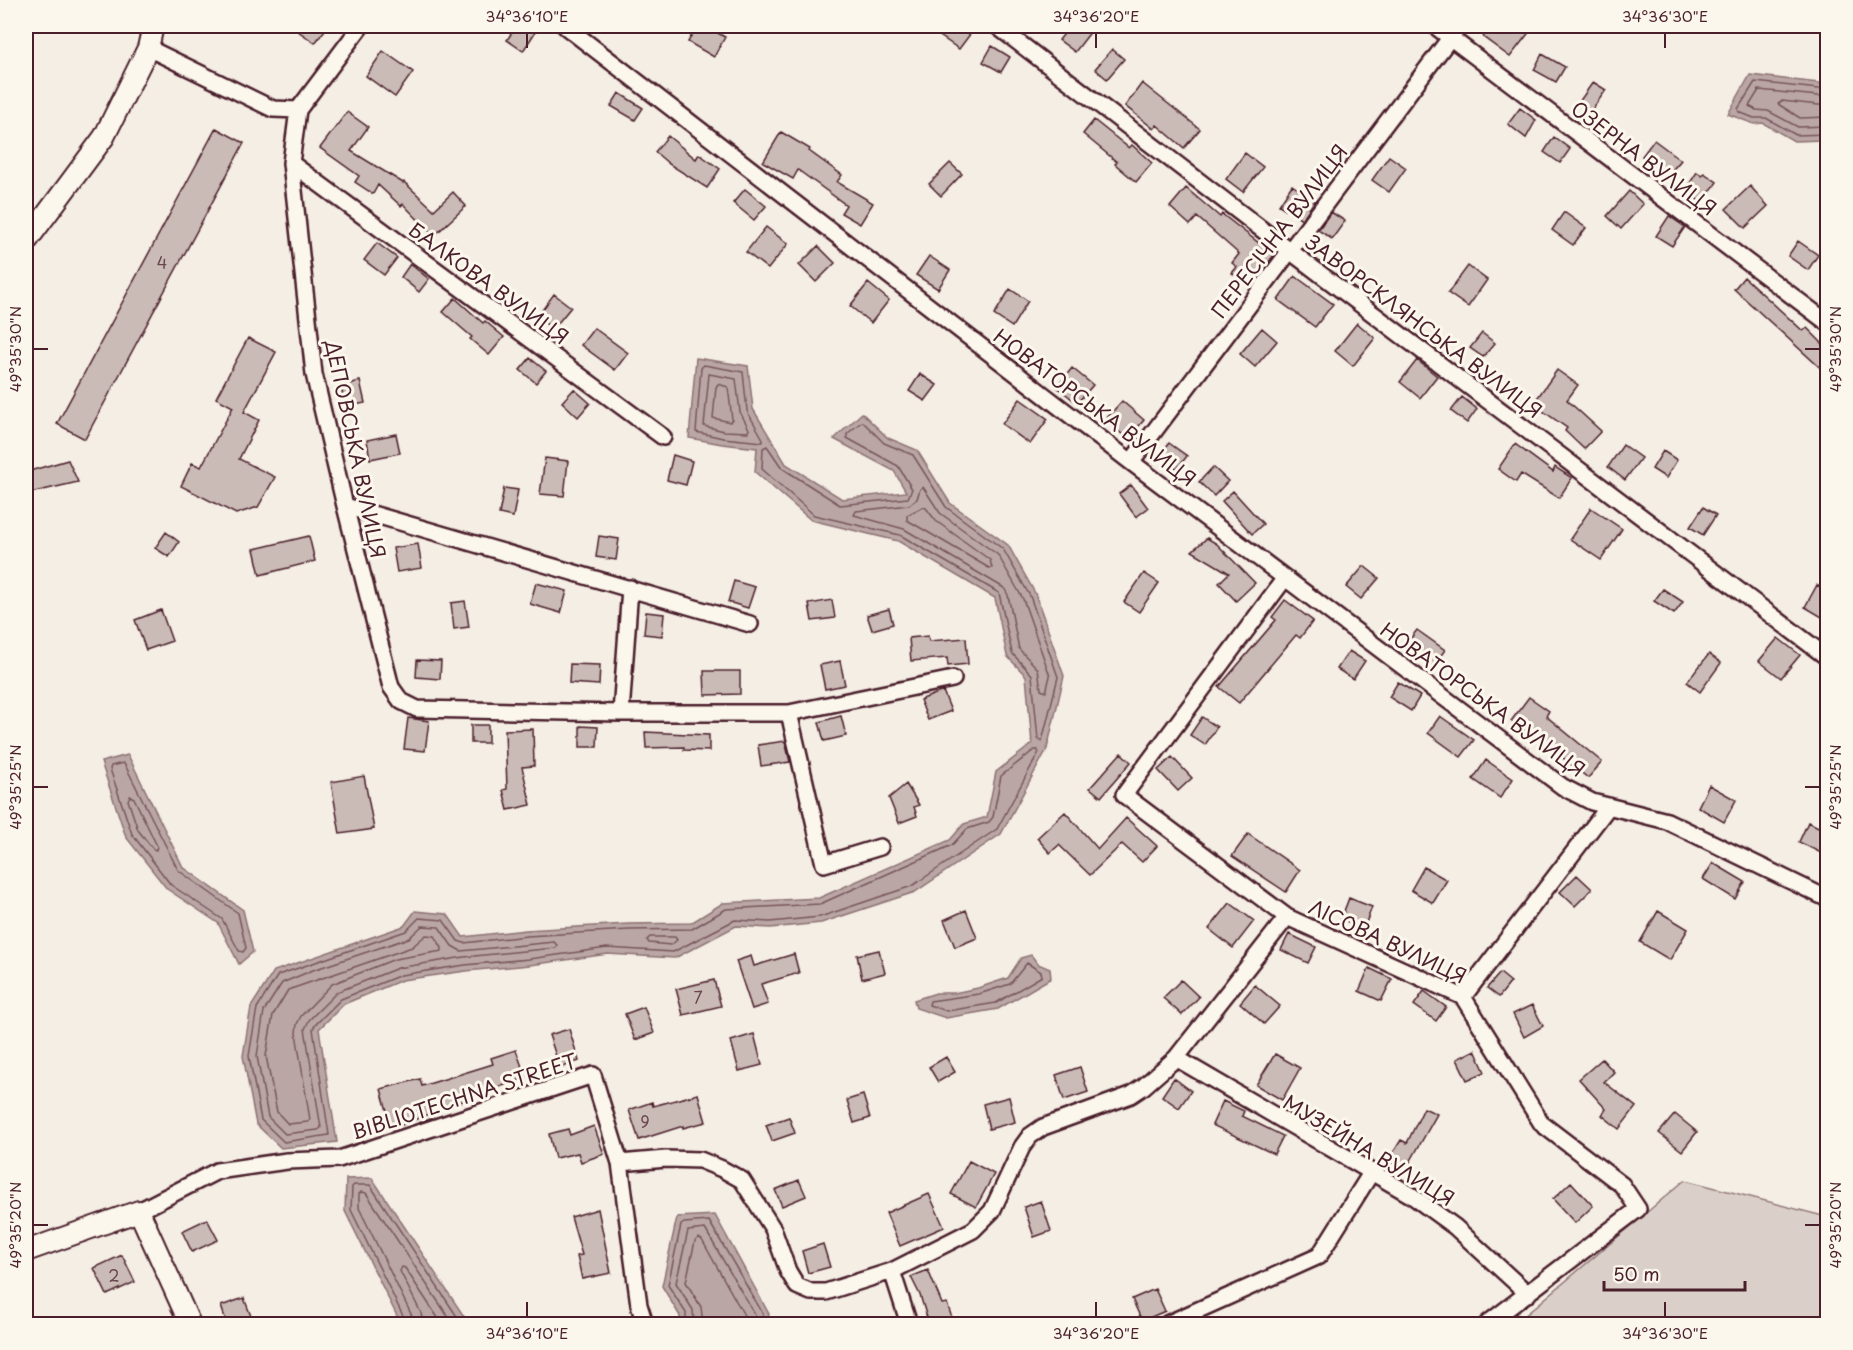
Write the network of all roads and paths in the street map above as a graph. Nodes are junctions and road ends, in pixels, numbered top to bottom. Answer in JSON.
{"nodes":[{"id":1,"x":153,"y":26,"type":"edge"},
{"id":2,"x":361,"y":26,"type":"edge"},
{"id":3,"x":565,"y":26,"type":"edge"},
{"id":4,"x":997,"y":26,"type":"edge"},
{"id":5,"x":1435,"y":26,"type":"edge"},
{"id":6,"x":1455,"y":32,"type":"edge"},
{"id":7,"x":148,"y":48,"type":"junction"},
{"id":8,"x":298,"y":110,"type":"junction"},
{"id":9,"x":291,"y":163,"type":"junction"},
{"id":10,"x":26,"y":242,"type":"edge"},
{"id":11,"x":1290,"y":251,"type":"junction"},
{"id":12,"x":1827,"y":324,"type":"edge"},
{"id":13,"x":663,"y":437,"type":"dead end"},
{"id":14,"x":1131,"y":462,"type":"junction"},
{"id":15,"x":345,"y":506,"type":"junction"},
{"id":16,"x":1285,"y":578,"type":"junction"},
{"id":17,"x":630,"y":588,"type":"junction"},
{"id":18,"x":750,"y":624,"type":"dead end"},
{"id":19,"x":1827,"y":658,"type":"edge"},
{"id":20,"x":953,"y":679,"type":"dead end"},
{"id":21,"x":621,"y":713,"type":"junction"},
{"id":22,"x":789,"y":713,"type":"junction"},
{"id":23,"x":1609,"y":806,"type":"junction"},
{"id":24,"x":880,"y":847,"type":"dead end"},
{"id":25,"x":1827,"y":899,"type":"edge"},
{"id":26,"x":1287,"y":917,"type":"junction"},
{"id":27,"x":1463,"y":997,"type":"junction"},
{"id":28,"x":1176,"y":1058,"type":"junction"},
{"id":29,"x":620,"y":1163,"type":"junction"},
{"id":30,"x":1371,"y":1173,"type":"junction"},
{"id":31,"x":140,"y":1211,"type":"junction"},
{"id":32,"x":26,"y":1251,"type":"edge"},
{"id":33,"x":892,"y":1271,"type":"junction"},
{"id":34,"x":1528,"y":1294,"type":"junction"},
{"id":35,"x":190,"y":1324,"type":"edge"},
{"id":36,"x":645,"y":1324,"type":"edge"},
{"id":37,"x":909,"y":1324,"type":"edge"},
{"id":38,"x":1167,"y":1324,"type":"edge"},
{"id":39,"x":1487,"y":1324,"type":"edge"}],
"edges":[{"from":1,"to":7,"type":"street"},
{"from":2,"to":8,"type":"street","name":"ДЕПОВСЬКА ВУЛИЦЯ"},
{"from":3,"to":14,"type":"street","name":"НОВАТОРСЬКА ВУЛИЦЯ"},
{"from":4,"to":11,"type":"street","name":"ЗАВОРСКЛЯНСЬКА ВУЛИЦЯ"},
{"from":5,"to":6,"type":"street","name":"ОЗЕРНА ВУЛИЦЯ"},
{"from":6,"to":11,"type":"street","name":"ПЕРЕСІЧНА ВУЛИЦЯ"},
{"from":6,"to":12,"type":"street","name":"ОЗЕРНА ВУЛИЦЯ"},
{"from":7,"to":8,"type":"street"},
{"from":7,"to":10,"type":"street"},
{"from":8,"to":9,"type":"street","name":"ДЕПОВСЬКА ВУЛИЦЯ"},
{"from":9,"to":13,"type":"street","name":"БАЛКОВА ВУЛИЦЯ"},
{"from":9,"to":15,"type":"street","name":"ДЕПОВСЬКА ВУЛИЦЯ"},
{"from":11,"to":14,"type":"street","name":"ПЕРЕСІЧНА ВУЛИЦЯ"},
{"from":11,"to":19,"type":"street","name":"ЗАВОРСКЛЯНСЬКА ВУЛИЦЯ"},
{"from":14,"to":16,"type":"street","name":"НОВАТОРСЬКА ВУЛИЦЯ"},
{"from":15,"to":17,"type":"street"},
{"from":15,"to":21,"type":"street","name":"ДЕПОВСЬКА ВУЛИЦЯ"},
{"from":16,"to":23,"type":"street","name":"НОВАТОРСЬКА ВУЛИЦЯ"},
{"from":16,"to":26,"type":"street","name":"ЛІСОВА ВУЛИЦЯ"},
{"from":17,"to":18,"type":"street"},
{"from":17,"to":21,"type":"street"},
{"from":20,"to":22,"type":"street"},
{"from":21,"to":22,"type":"street"},
{"from":22,"to":24,"type":"street"},
{"from":23,"to":25,"type":"street","name":"НОВАТОРСЬКА ВУЛИЦЯ"},
{"from":23,"to":27,"type":"street"},
{"from":26,"to":27,"type":"street","name":"ЛІСОВА ВУЛИЦЯ"},
{"from":26,"to":28,"type":"street"},
{"from":27,"to":34,"type":"street","name":"ЛІСОВА ВУЛИЦЯ"},
{"from":28,"to":30,"type":"street","name":"МУЗЕЙНА ВУЛИЦЯ"},
{"from":28,"to":33,"type":"street"},
{"from":29,"to":31,"type":"street","name":"BIBLIOTECHNA STREET"},
{"from":29,"to":33,"type":"street"},
{"from":29,"to":36,"type":"street","name":"BIBLIOTECHNA STREET"},
{"from":30,"to":34,"type":"street","name":"МУЗЕЙНА ВУЛИЦЯ"},
{"from":30,"to":38,"type":"street"},
{"from":31,"to":32,"type":"street"},
{"from":31,"to":35,"type":"street"},
{"from":33,"to":37,"type":"street"},
{"from":34,"to":39,"type":"street"}]}
